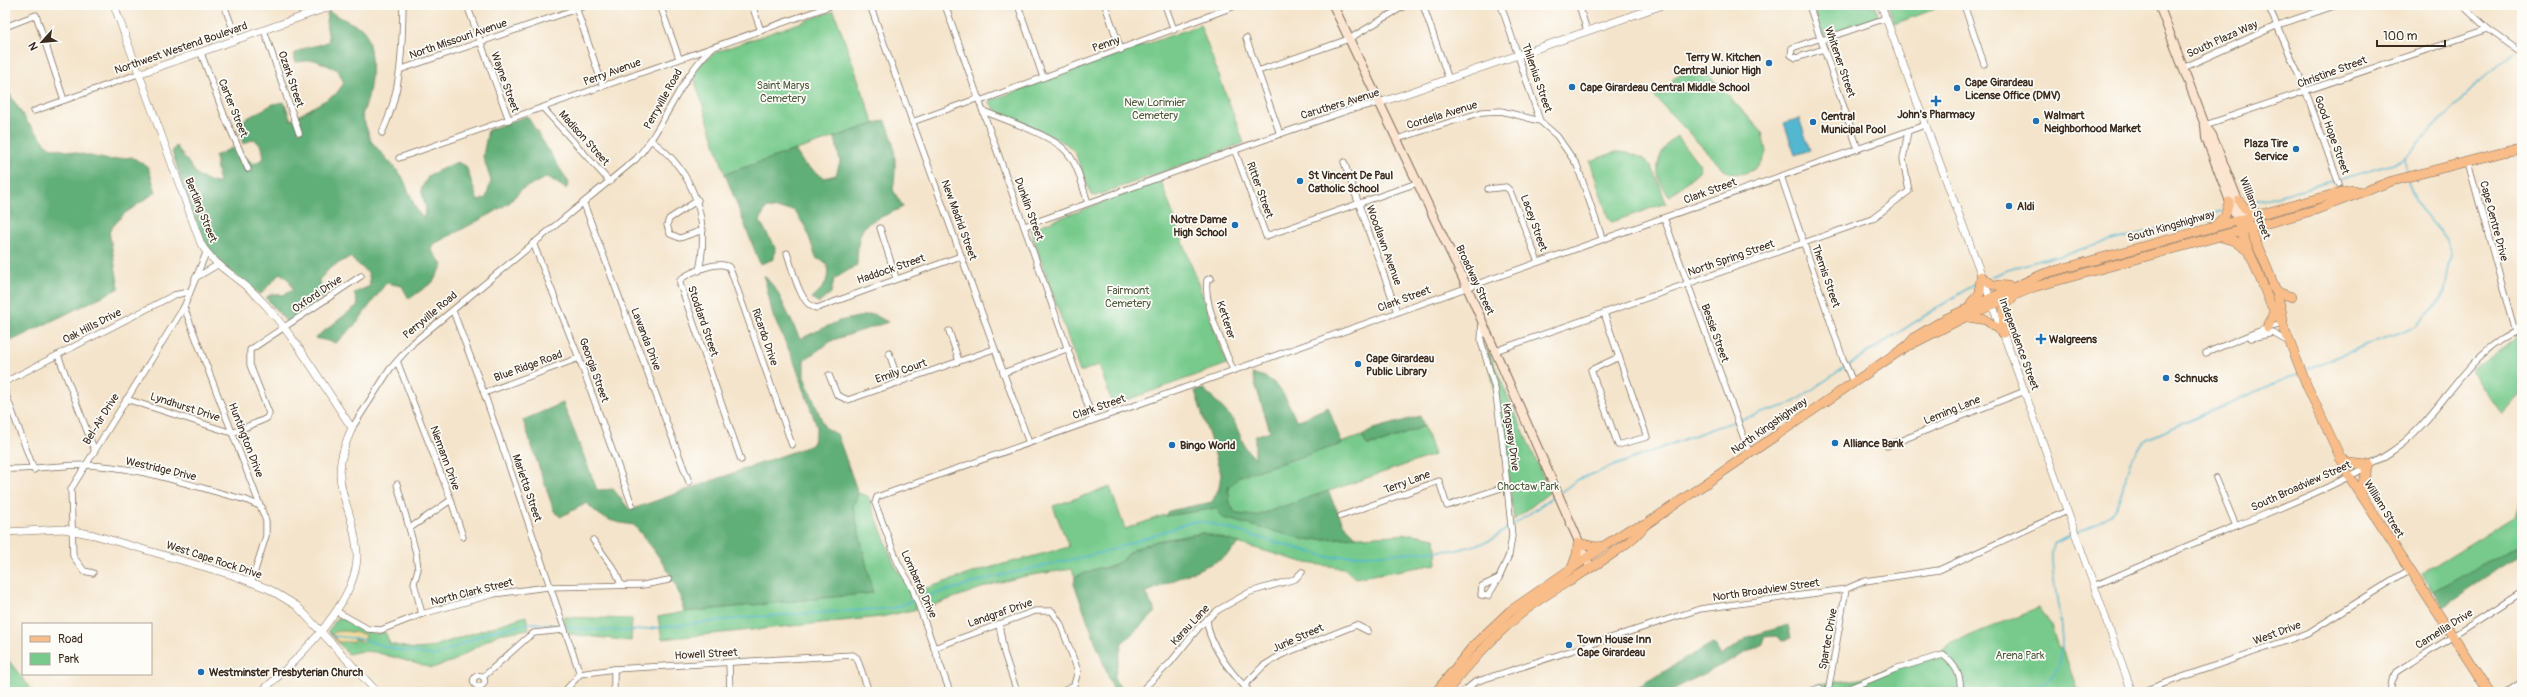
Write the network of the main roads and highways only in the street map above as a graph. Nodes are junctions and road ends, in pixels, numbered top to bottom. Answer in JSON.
{"nodes":[{"id":1,"x":1333,"y":5,"type":"edge"},
{"id":2,"x":2159,"y":5,"type":"edge"},
{"id":3,"x":2522,"y":143,"type":"edge"},
{"id":4,"x":2522,"y":150,"type":"edge"},
{"id":5,"x":2508,"y":151,"type":"junction"},
{"id":6,"x":2341,"y":188,"type":"junction"},
{"id":7,"x":2362,"y":192,"type":"junction"},
{"id":8,"x":2234,"y":201,"type":"junction"},
{"id":9,"x":2334,"y":204,"type":"junction"},
{"id":10,"x":2259,"y":214,"type":"junction"},
{"id":11,"x":2241,"y":219,"type":"junction"},
{"id":12,"x":2266,"y":224,"type":"junction"},
{"id":13,"x":2215,"y":226,"type":"junction"},
{"id":14,"x":2245,"y":229,"type":"junction"},
{"id":15,"x":2217,"y":236,"type":"junction"},
{"id":16,"x":2256,"y":244,"type":"junction"},
{"id":17,"x":2248,"y":251,"type":"junction"},
{"id":18,"x":2273,"y":287,"type":"junction"},
{"id":19,"x":2016,"y":289,"type":"junction"},
{"id":20,"x":1991,"y":301,"type":"joint"},
{"id":21,"x":2274,"y":311,"type":"junction"},
{"id":22,"x":1966,"y":313,"type":"junction"},
{"id":23,"x":2283,"y":315,"type":"junction"},
{"id":24,"x":2283,"y":326,"type":"junction"},
{"id":25,"x":2268,"y":328,"type":"road end"},
{"id":26,"x":2340,"y":458,"type":"junction"},
{"id":27,"x":2362,"y":496,"type":"junction"},
{"id":28,"x":1645,"y":525,"type":"junction"},
{"id":29,"x":1578,"y":542,"type":"junction"},
{"id":30,"x":1604,"y":546,"type":"junction"},
{"id":31,"x":1588,"y":563,"type":"junction"},
{"id":32,"x":1572,"y":568,"type":"junction"},
{"id":33,"x":1436,"y":692,"type":"edge"},
{"id":34,"x":1446,"y":692,"type":"edge"},
{"id":35,"x":2489,"y":692,"type":"edge"}],
"edges":[{"from":1,"to":29,"type":"main road","name":"Broadway Street"},
{"from":2,"to":8,"type":"main road","name":"William Street"},
{"from":3,"to":5,"type":"main road","name":"South Kingshighway"},
{"from":4,"to":5,"type":"main road","name":"South Kingshighway"},
{"from":5,"to":7,"type":"main road","name":"South Kingshighway"},
{"from":6,"to":7,"type":"main road","name":"South Kingshighway"},
{"from":6,"to":9,"type":"main road"},
{"from":6,"to":10,"type":"main road","name":"South Kingshighway"},
{"from":7,"to":9,"type":"main road","name":"South Kingshighway"},
{"from":8,"to":10,"type":"main road"},
{"from":8,"to":11,"type":"main road","name":"William Street"},
{"from":8,"to":13,"type":"main road"},
{"from":9,"to":12,"type":"main road","name":"South Kingshighway"},
{"from":10,"to":11,"type":"main road","name":"South Kingshighway"},
{"from":11,"to":13,"type":"main road","name":"South Kingshighway"},
{"from":11,"to":14,"type":"main road","name":"William Street"},
{"from":12,"to":14,"type":"main road","name":"South Kingshighway"},
{"from":12,"to":16,"type":"main road"},
{"from":13,"to":19,"type":"main road","name":"South Kingshighway"},
{"from":14,"to":15,"type":"main road","name":"South Kingshighway"},
{"from":14,"to":16,"type":"main road","name":"William Street"},
{"from":14,"to":17,"type":"main road","name":"William Street"},
{"from":15,"to":17,"type":"main road"},
{"from":15,"to":19,"type":"main road","name":"South Kingshighway"},
{"from":16,"to":18,"type":"main road","name":"William Street"},
{"from":17,"to":21,"type":"main road","name":"William Street"},
{"from":18,"to":23,"type":"main road","name":"William Street"},
{"from":18,"to":23,"type":"main road"},
{"from":19,"to":20,"type":"main road","name":"South Kingshighway"},
{"from":19,"to":22,"type":"main road"},
{"from":19,"to":22,"type":"main road"},
{"from":20,"to":22,"type":"main road","name":"North Kingshighway"},
{"from":21,"to":24,"type":"main road","name":"William Street"},
{"from":21,"to":25,"type":"main road"},
{"from":22,"to":28,"type":"main road","name":"North Kingshighway"},
{"from":23,"to":24,"type":"main road","name":"William Street"},
{"from":24,"to":26,"type":"main road","name":"William Street"},
{"from":26,"to":27,"type":"main road","name":"William Street"},
{"from":26,"to":27,"type":"main road"},
{"from":27,"to":35,"type":"main road","name":"William Street"},
{"from":28,"to":30,"type":"main road","name":"North Kingshighway"},
{"from":28,"to":31,"type":"main road","name":"North Kingshighway"},
{"from":29,"to":30,"type":"main road"},
{"from":29,"to":31,"type":"main road","name":"Broadway Street"},
{"from":29,"to":32,"type":"main road"},
{"from":30,"to":31,"type":"main road","name":"North Kingshighway"},
{"from":31,"to":32,"type":"main road","name":"North Kingshighway"},
{"from":31,"to":34,"type":"main road","name":"North Kingshighway"},
{"from":32,"to":33,"type":"main road","name":"North Kingshighway"}]}
